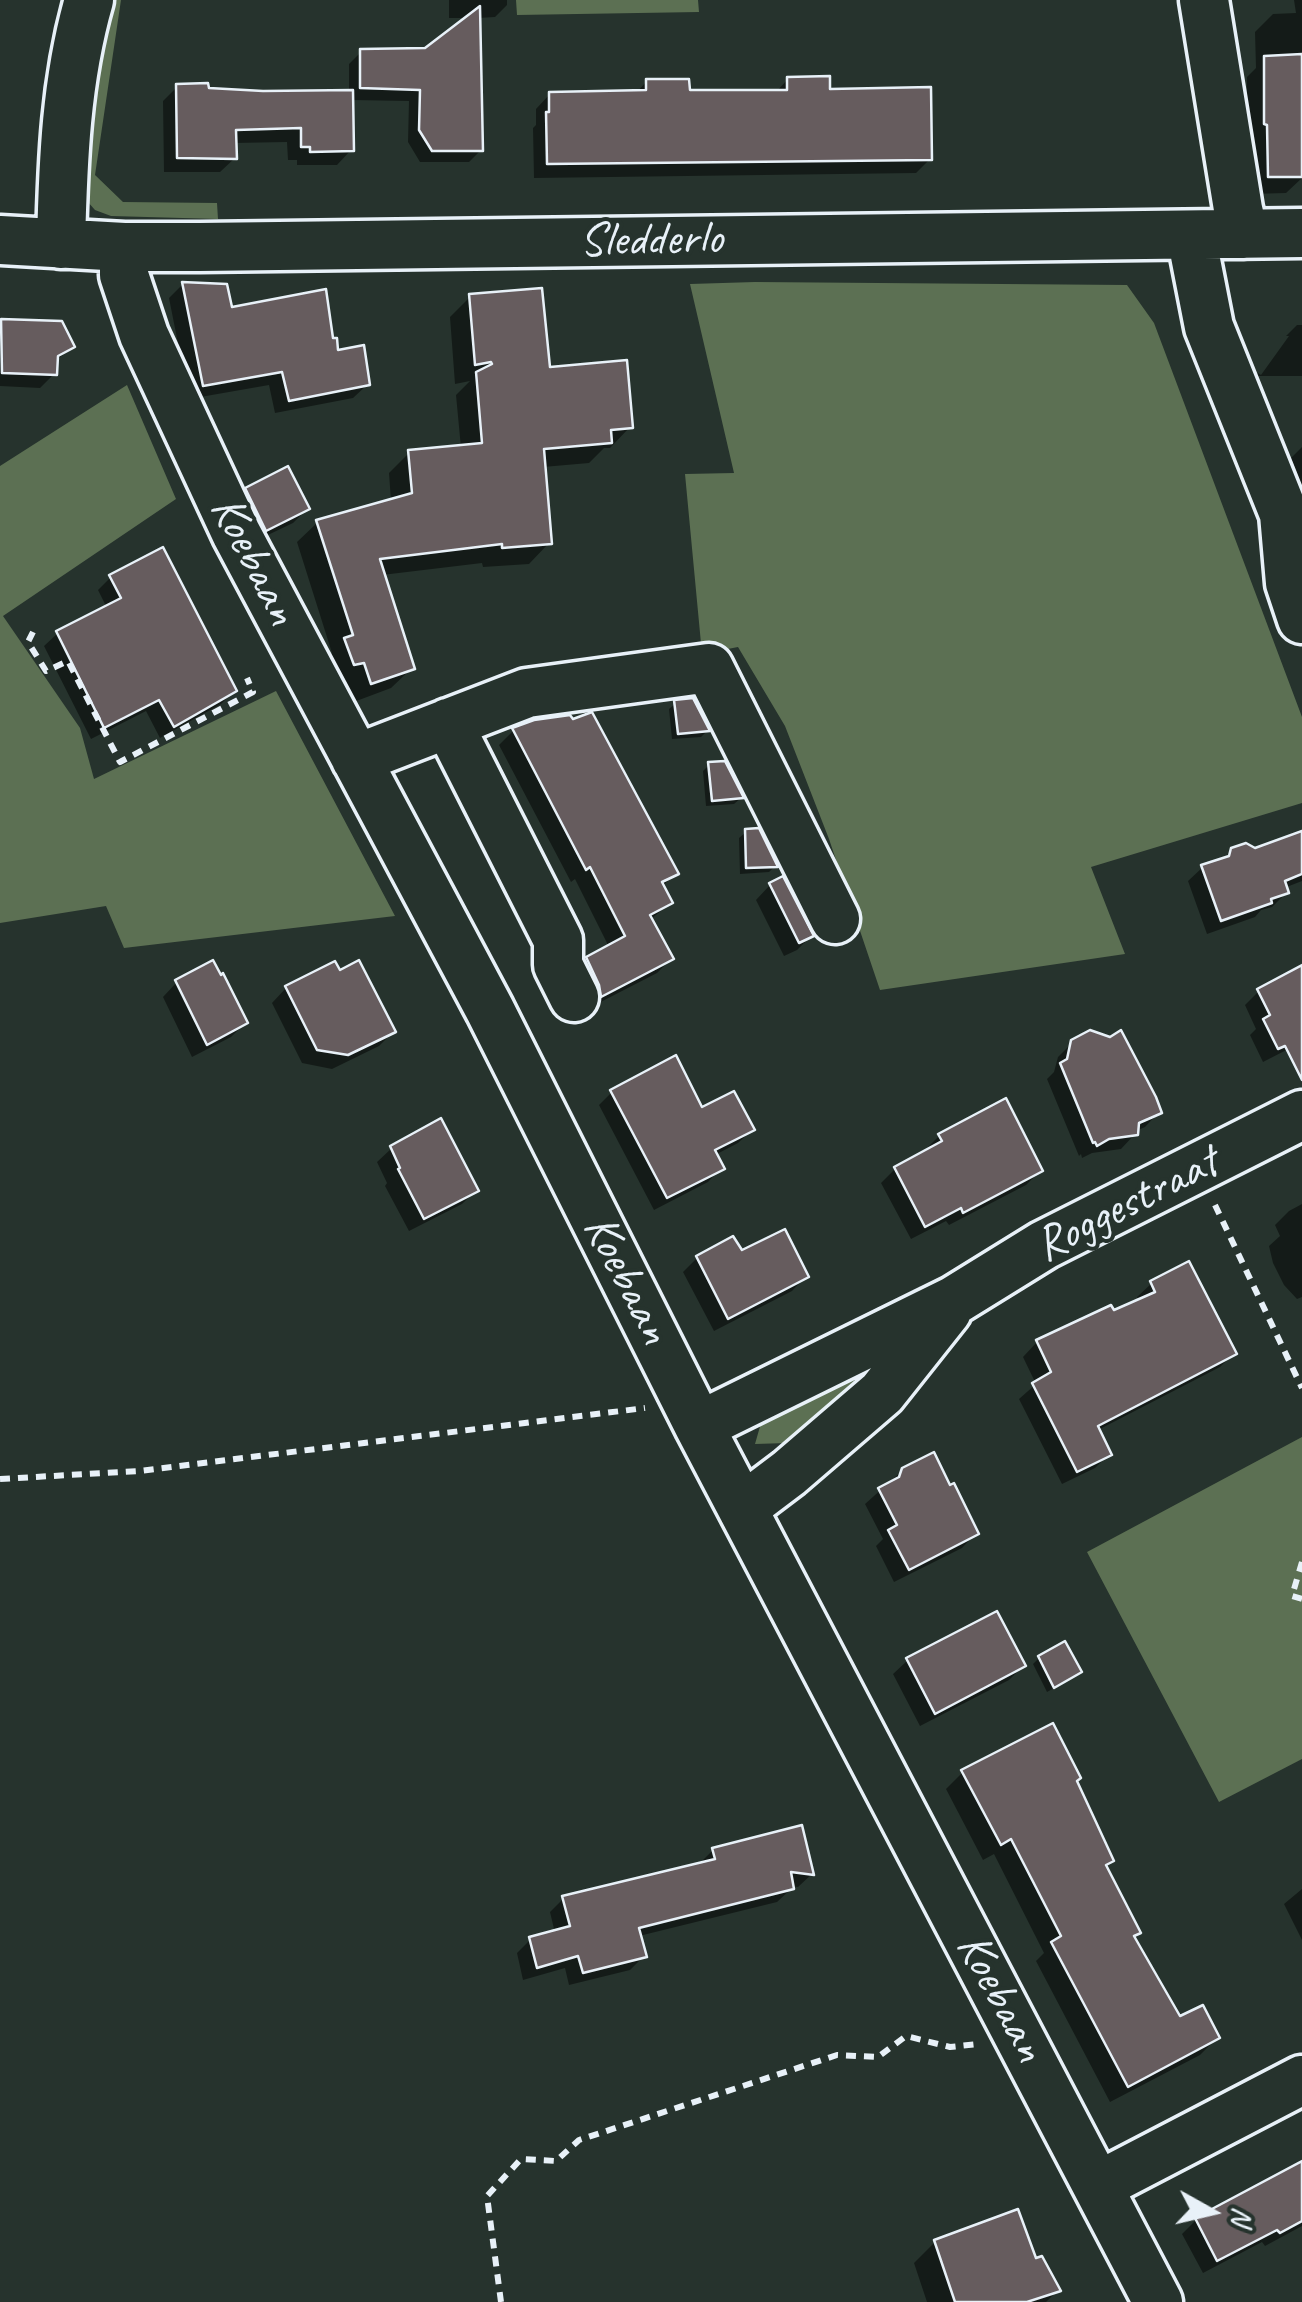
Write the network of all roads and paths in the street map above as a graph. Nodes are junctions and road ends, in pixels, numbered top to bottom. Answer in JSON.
{"nodes":[{"id":1,"x":90,"y":0,"type":"edge"},
{"id":2,"x":1204,"y":0,"type":"edge"},
{"id":3,"x":1302,"y":233,"type":"edge"},
{"id":4,"x":1192,"y":234,"type":"junction"},
{"id":5,"x":1244,"y":234,"type":"junction"},
{"id":6,"x":0,"y":240,"type":"edge"},
{"id":7,"x":61,"y":244,"type":"junction"},
{"id":8,"x":124,"y":247,"type":"junction"},
{"id":9,"x":1302,"y":620,"type":"edge"},
{"id":10,"x":33,"y":632,"type":"dead end"},
{"id":11,"x":247,"y":678,"type":"dead end"},
{"id":12,"x":448,"y":723,"type":"junction"},
{"id":13,"x":356,"y":759,"type":"junction"},
{"id":14,"x":835,"y":919,"type":"dead end"},
{"id":15,"x":574,"y":997,"type":"dead end"},
{"id":16,"x":1302,"y":1115,"type":"edge"},
{"id":17,"x":1212,"y":1200,"type":"dead end"},
{"id":18,"x":955,"y":1300,"type":"junction"},
{"id":19,"x":1302,"y":1388,"type":"edge"},
{"id":20,"x":679,"y":1416,"type":"junction"},
{"id":21,"x":0,"y":1479,"type":"edge"},
{"id":22,"x":744,"y":1507,"type":"junction"},
{"id":23,"x":1302,"y":1562,"type":"edge"},
{"id":24,"x":1302,"y":1599,"type":"edge"},
{"id":25,"x":986,"y":2043,"type":"dead end"},
{"id":26,"x":1302,"y":2080,"type":"edge"},
{"id":27,"x":1098,"y":2186,"type":"junction"},
{"id":28,"x":501,"y":2302,"type":"edge"},
{"id":29,"x":1158,"y":2302,"type":"edge"}],
"edges":[{"from":1,"to":7,"type":"street"},
{"from":2,"to":5,"type":"street"},
{"from":3,"to":5,"type":"street","name":"Sledderlo"},
{"from":4,"to":5,"type":"street","name":"Sledderlo"},
{"from":4,"to":8,"type":"street","name":"Sledderlo"},
{"from":4,"to":9,"type":"street"},
{"from":6,"to":7,"type":"street","name":"Sledderlo"},
{"from":7,"to":8,"type":"street","name":"Sledderlo"},
{"from":8,"to":13,"type":"street","name":"Koebaan"},
{"from":10,"to":11,"type":"path"},
{"from":12,"to":13,"type":"street"},
{"from":12,"to":14,"type":"street"},
{"from":12,"to":15,"type":"street"},
{"from":13,"to":20,"type":"street","name":"Koebaan"},
{"from":16,"to":18,"type":"street","name":"Roggestraat"},
{"from":17,"to":19,"type":"path"},
{"from":18,"to":20,"type":"street","name":"Roggestraat"},
{"from":18,"to":22,"type":"street","name":"Roggestraat"},
{"from":20,"to":21,"type":"path"},
{"from":20,"to":22,"type":"street","name":"Koebaan"},
{"from":22,"to":27,"type":"street","name":"Koebaan"},
{"from":23,"to":24,"type":"path"},
{"from":25,"to":28,"type":"path"},
{"from":26,"to":27,"type":"street"},
{"from":27,"to":29,"type":"street","name":"Koebaan"}]}
